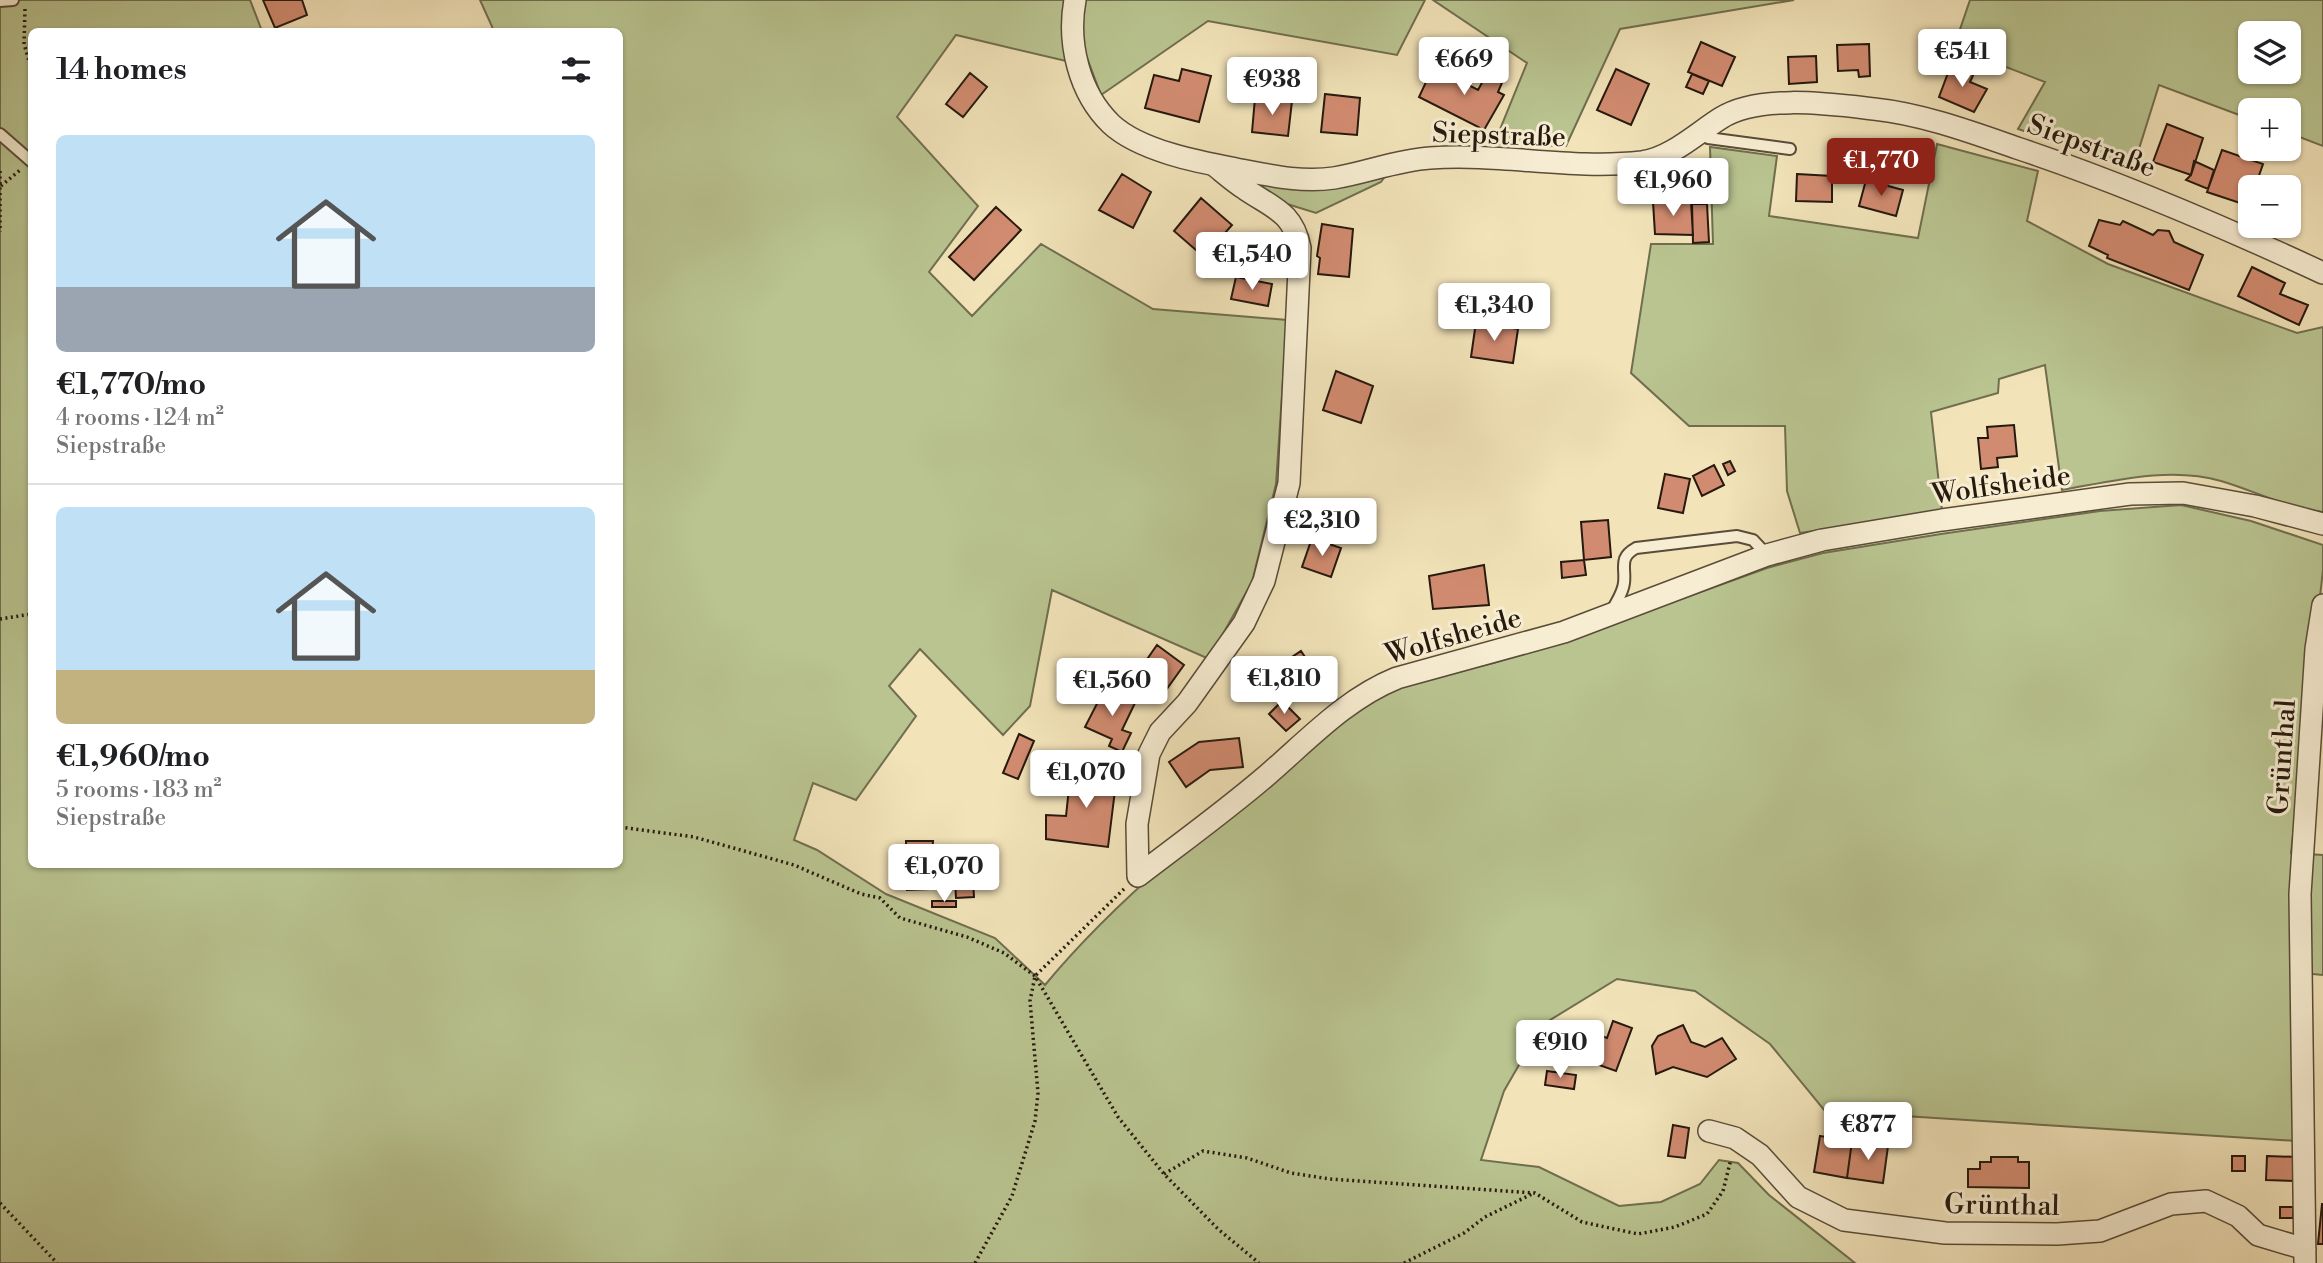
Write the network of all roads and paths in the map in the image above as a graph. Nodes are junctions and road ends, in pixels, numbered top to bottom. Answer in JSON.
{"nodes":[{"id":1,"x":13,"y":0,"type":"edge"},
{"id":2,"x":25,"y":0,"type":"edge"},
{"id":3,"x":1075,"y":0,"type":"edge"},
{"id":4,"x":0,"y":1,"type":"edge"},
{"id":5,"x":28,"y":58,"type":"edge"},
{"id":6,"x":1702,"y":133,"type":"junction"},
{"id":7,"x":0,"y":134,"type":"edge"},
{"id":8,"x":1790,"y":149,"type":"dead end"},
{"id":9,"x":27,"y":165,"type":"edge"},
{"id":10,"x":1214,"y":165,"type":"junction"},
{"id":11,"x":0,"y":172,"type":"edge"},
{"id":12,"x":1,"y":186,"type":"edge"},
{"id":13,"x":0,"y":232,"type":"edge"},
{"id":14,"x":2323,"y":273,"type":"edge"},
{"id":15,"x":2323,"y":524,"type":"edge"},
{"id":16,"x":1767,"y":555,"type":"junction"},
{"id":17,"x":2323,"y":605,"type":"edge"},
{"id":18,"x":1611,"y":613,"type":"junction"},
{"id":19,"x":28,"y":615,"type":"edge"},
{"id":20,"x":0,"y":619,"type":"edge"},
{"id":21,"x":623,"y":827,"type":"edge"},
{"id":22,"x":1138,"y":876,"type":"junction"},
{"id":23,"x":1035,"y":976,"type":"junction"},
{"id":24,"x":1709,"y":1130,"type":"dead end"},
{"id":25,"x":1735,"y":1138,"type":"junction"},
{"id":26,"x":1164,"y":1174,"type":"junction"},
{"id":27,"x":1535,"y":1193,"type":"junction"},
{"id":28,"x":0,"y":1203,"type":"edge"},
{"id":29,"x":2305,"y":1256,"type":"edge"},
{"id":30,"x":57,"y":1263,"type":"edge"},
{"id":31,"x":975,"y":1263,"type":"edge"},
{"id":32,"x":1259,"y":1263,"type":"edge"},
{"id":33,"x":1404,"y":1263,"type":"edge"}],
"edges":[{"from":1,"to":4,"type":"lane"},
{"from":2,"to":5,"type":"path"},
{"from":3,"to":10,"type":"street","name":"Siepstraße"},
{"from":6,"to":8,"type":"lane"},
{"from":6,"to":10,"type":"street","name":"Siepstraße"},
{"from":6,"to":14,"type":"street","name":"Siepstraße"},
{"from":7,"to":9,"type":"lane"},
{"from":9,"to":12,"type":"path"},
{"from":10,"to":22,"type":"street"},
{"from":11,"to":12,"type":"path"},
{"from":12,"to":13,"type":"path"},
{"from":15,"to":16,"type":"street","name":"Wolfsheide"},
{"from":16,"to":18,"type":"street","name":"Wolfsheide"},
{"from":16,"to":18,"type":"lane"},
{"from":17,"to":29,"type":"street","name":"Grünthal"},
{"from":18,"to":22,"type":"street","name":"Wolfsheide"},
{"from":19,"to":20,"type":"path"},
{"from":21,"to":23,"type":"path"},
{"from":22,"to":23,"type":"path"},
{"from":23,"to":26,"type":"path"},
{"from":23,"to":31,"type":"path"},
{"from":24,"to":25,"type":"street","name":"Grünthal"},
{"from":25,"to":27,"type":"path"},
{"from":25,"to":29,"type":"street","name":"Grünthal"},
{"from":26,"to":27,"type":"path"},
{"from":26,"to":32,"type":"path"},
{"from":27,"to":33,"type":"path"},
{"from":28,"to":30,"type":"path"}]}
